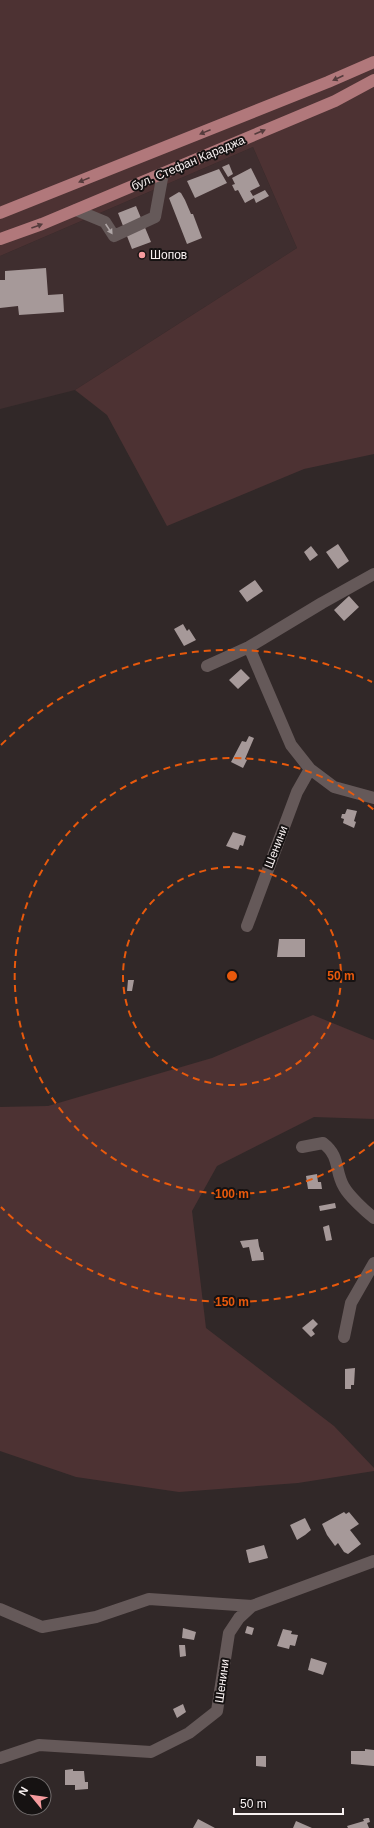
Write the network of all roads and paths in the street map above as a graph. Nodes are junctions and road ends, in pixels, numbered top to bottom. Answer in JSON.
{"nodes":[{"id":1,"x":373,"y":61,"type":"edge"},
{"id":2,"x":374,"y":80,"type":"edge"},
{"id":3,"x":163,"y":173,"type":"junction"},
{"id":4,"x":76,"y":210,"type":"junction"},
{"id":5,"x":0,"y":213,"type":"edge"},
{"id":6,"x":0,"y":239,"type":"edge"},
{"id":7,"x":374,"y":574,"type":"edge"},
{"id":8,"x":250,"y":647,"type":"junction"},
{"id":9,"x":207,"y":666,"type":"dead end"},
{"id":10,"x":310,"y":769,"type":"junction"},
{"id":11,"x":374,"y":798,"type":"edge"},
{"id":12,"x":247,"y":926,"type":"dead end"},
{"id":13,"x":302,"y":1147,"type":"dead end"},
{"id":14,"x":374,"y":1218,"type":"edge"},
{"id":15,"x":374,"y":1263,"type":"edge"},
{"id":16,"x":344,"y":1338,"type":"dead end"},
{"id":17,"x":374,"y":1561,"type":"edge"},
{"id":18,"x":252,"y":1606,"type":"junction"},
{"id":19,"x":0,"y":1609,"type":"edge"},
{"id":20,"x":0,"y":1758,"type":"edge"}],
"edges":[{"from":1,"to":5,"type":"main road","name":"бул. Стефан Караджа","one_way":true},
{"from":3,"to":2,"type":"main road","name":"бул. Стефан Караджа","one_way":true},
{"from":3,"to":4,"type":"main road","name":"бул. Стефан Караджа"},
{"from":4,"to":3,"type":"street","one_way":true},
{"from":6,"to":4,"type":"main road","name":"бул. Стефан Караджа","one_way":true},
{"from":7,"to":8,"type":"street"},
{"from":8,"to":9,"type":"street"},
{"from":8,"to":10,"type":"street"},
{"from":10,"to":11,"type":"street"},
{"from":10,"to":12,"type":"street","name":"Шенини"},
{"from":13,"to":14,"type":"street"},
{"from":15,"to":16,"type":"street"},
{"from":17,"to":18,"type":"street","name":"Шенини"},
{"from":18,"to":19,"type":"street"},
{"from":18,"to":20,"type":"street","name":"Шенини"}]}
